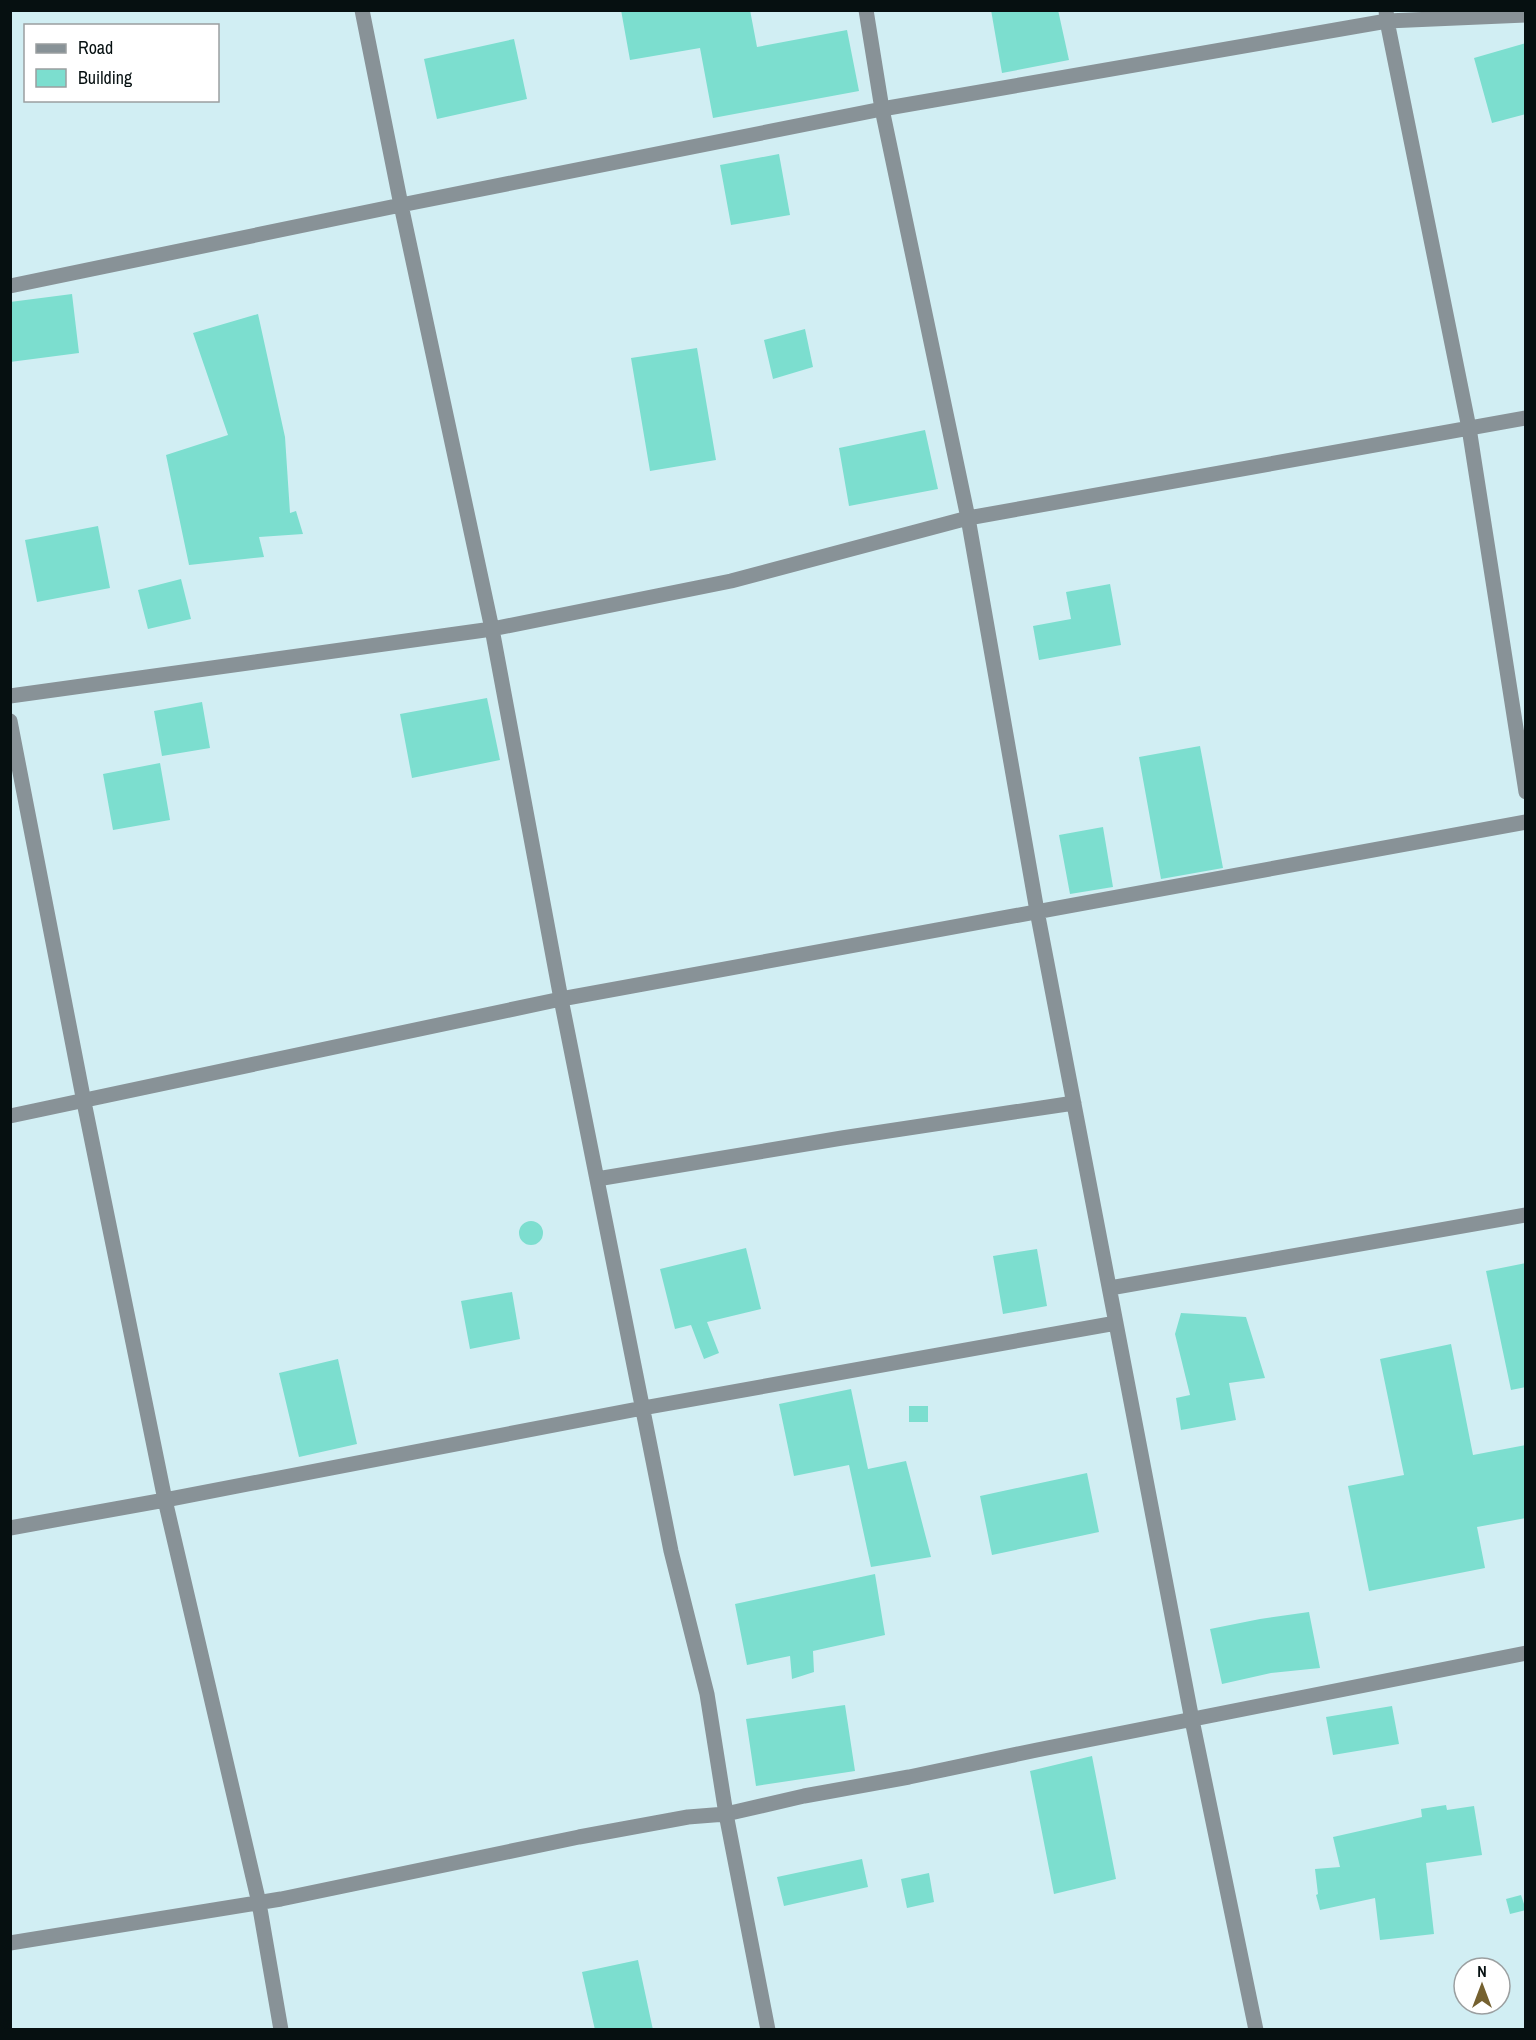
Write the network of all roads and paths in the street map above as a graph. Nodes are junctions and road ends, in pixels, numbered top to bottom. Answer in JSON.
{"nodes":[{"id":1,"x":362,"y":10,"type":"edge"},
{"id":2,"x":866,"y":10,"type":"edge"},
{"id":3,"x":1526,"y":15,"type":"edge"},
{"id":4,"x":1387,"y":16,"type":"edge"},
{"id":5,"x":882,"y":110,"type":"junction"},
{"id":6,"x":401,"y":205,"type":"junction"},
{"id":7,"x":10,"y":286,"type":"edge"},
{"id":8,"x":1526,"y":418,"type":"edge"},
{"id":9,"x":1469,"y":429,"type":"junction"},
{"id":10,"x":968,"y":518,"type":"junction"},
{"id":11,"x":492,"y":628,"type":"junction"},
{"id":12,"x":10,"y":696,"type":"edge"},
{"id":13,"x":10,"y":721,"type":"edge"},
{"id":14,"x":1526,"y":792,"type":"edge"},
{"id":15,"x":1526,"y":822,"type":"edge"},
{"id":16,"x":1036,"y":911,"type":"junction"},
{"id":17,"x":561,"y":999,"type":"junction"},
{"id":18,"x":84,"y":1102,"type":"junction"},
{"id":19,"x":1074,"y":1103,"type":"junction"},
{"id":20,"x":10,"y":1116,"type":"edge"},
{"id":21,"x":597,"y":1179,"type":"junction"},
{"id":22,"x":1526,"y":1215,"type":"edge"},
{"id":23,"x":1110,"y":1288,"type":"junction"},
{"id":24,"x":1116,"y":1323,"type":"junction"},
{"id":25,"x":643,"y":1408,"type":"junction"},
{"id":26,"x":165,"y":1500,"type":"junction"},
{"id":27,"x":10,"y":1528,"type":"edge"},
{"id":28,"x":1526,"y":1653,"type":"edge"},
{"id":29,"x":1192,"y":1720,"type":"junction"},
{"id":30,"x":726,"y":1814,"type":"junction"},
{"id":31,"x":259,"y":1903,"type":"junction"},
{"id":32,"x":10,"y":1943,"type":"edge"},
{"id":33,"x":280,"y":2030,"type":"edge"},
{"id":34,"x":768,"y":2030,"type":"edge"},
{"id":35,"x":1256,"y":2030,"type":"edge"}],
"edges":[{"from":1,"to":6,"type":"street"},
{"from":2,"to":5,"type":"street"},
{"from":3,"to":4,"type":"street"},
{"from":4,"to":5,"type":"street"},
{"from":4,"to":9,"type":"street"},
{"from":5,"to":6,"type":"street"},
{"from":5,"to":10,"type":"street"},
{"from":6,"to":7,"type":"street"},
{"from":6,"to":11,"type":"street"},
{"from":8,"to":9,"type":"street"},
{"from":9,"to":10,"type":"street"},
{"from":9,"to":14,"type":"street"},
{"from":10,"to":11,"type":"street"},
{"from":10,"to":16,"type":"street"},
{"from":11,"to":12,"type":"street"},
{"from":11,"to":17,"type":"street"},
{"from":13,"to":18,"type":"street"},
{"from":15,"to":16,"type":"street"},
{"from":16,"to":17,"type":"street"},
{"from":16,"to":19,"type":"street"},
{"from":17,"to":18,"type":"street"},
{"from":17,"to":21,"type":"street"},
{"from":18,"to":20,"type":"street"},
{"from":18,"to":26,"type":"street"},
{"from":19,"to":21,"type":"street"},
{"from":19,"to":23,"type":"street"},
{"from":21,"to":25,"type":"street"},
{"from":22,"to":23,"type":"street"},
{"from":23,"to":24,"type":"street"},
{"from":24,"to":25,"type":"street"},
{"from":24,"to":29,"type":"street"},
{"from":25,"to":26,"type":"street"},
{"from":25,"to":30,"type":"street"},
{"from":26,"to":27,"type":"street"},
{"from":26,"to":31,"type":"street"},
{"from":28,"to":29,"type":"street"},
{"from":29,"to":30,"type":"street"},
{"from":29,"to":35,"type":"street"},
{"from":30,"to":31,"type":"street"},
{"from":30,"to":34,"type":"street"},
{"from":31,"to":32,"type":"street"},
{"from":31,"to":33,"type":"street"}]}
